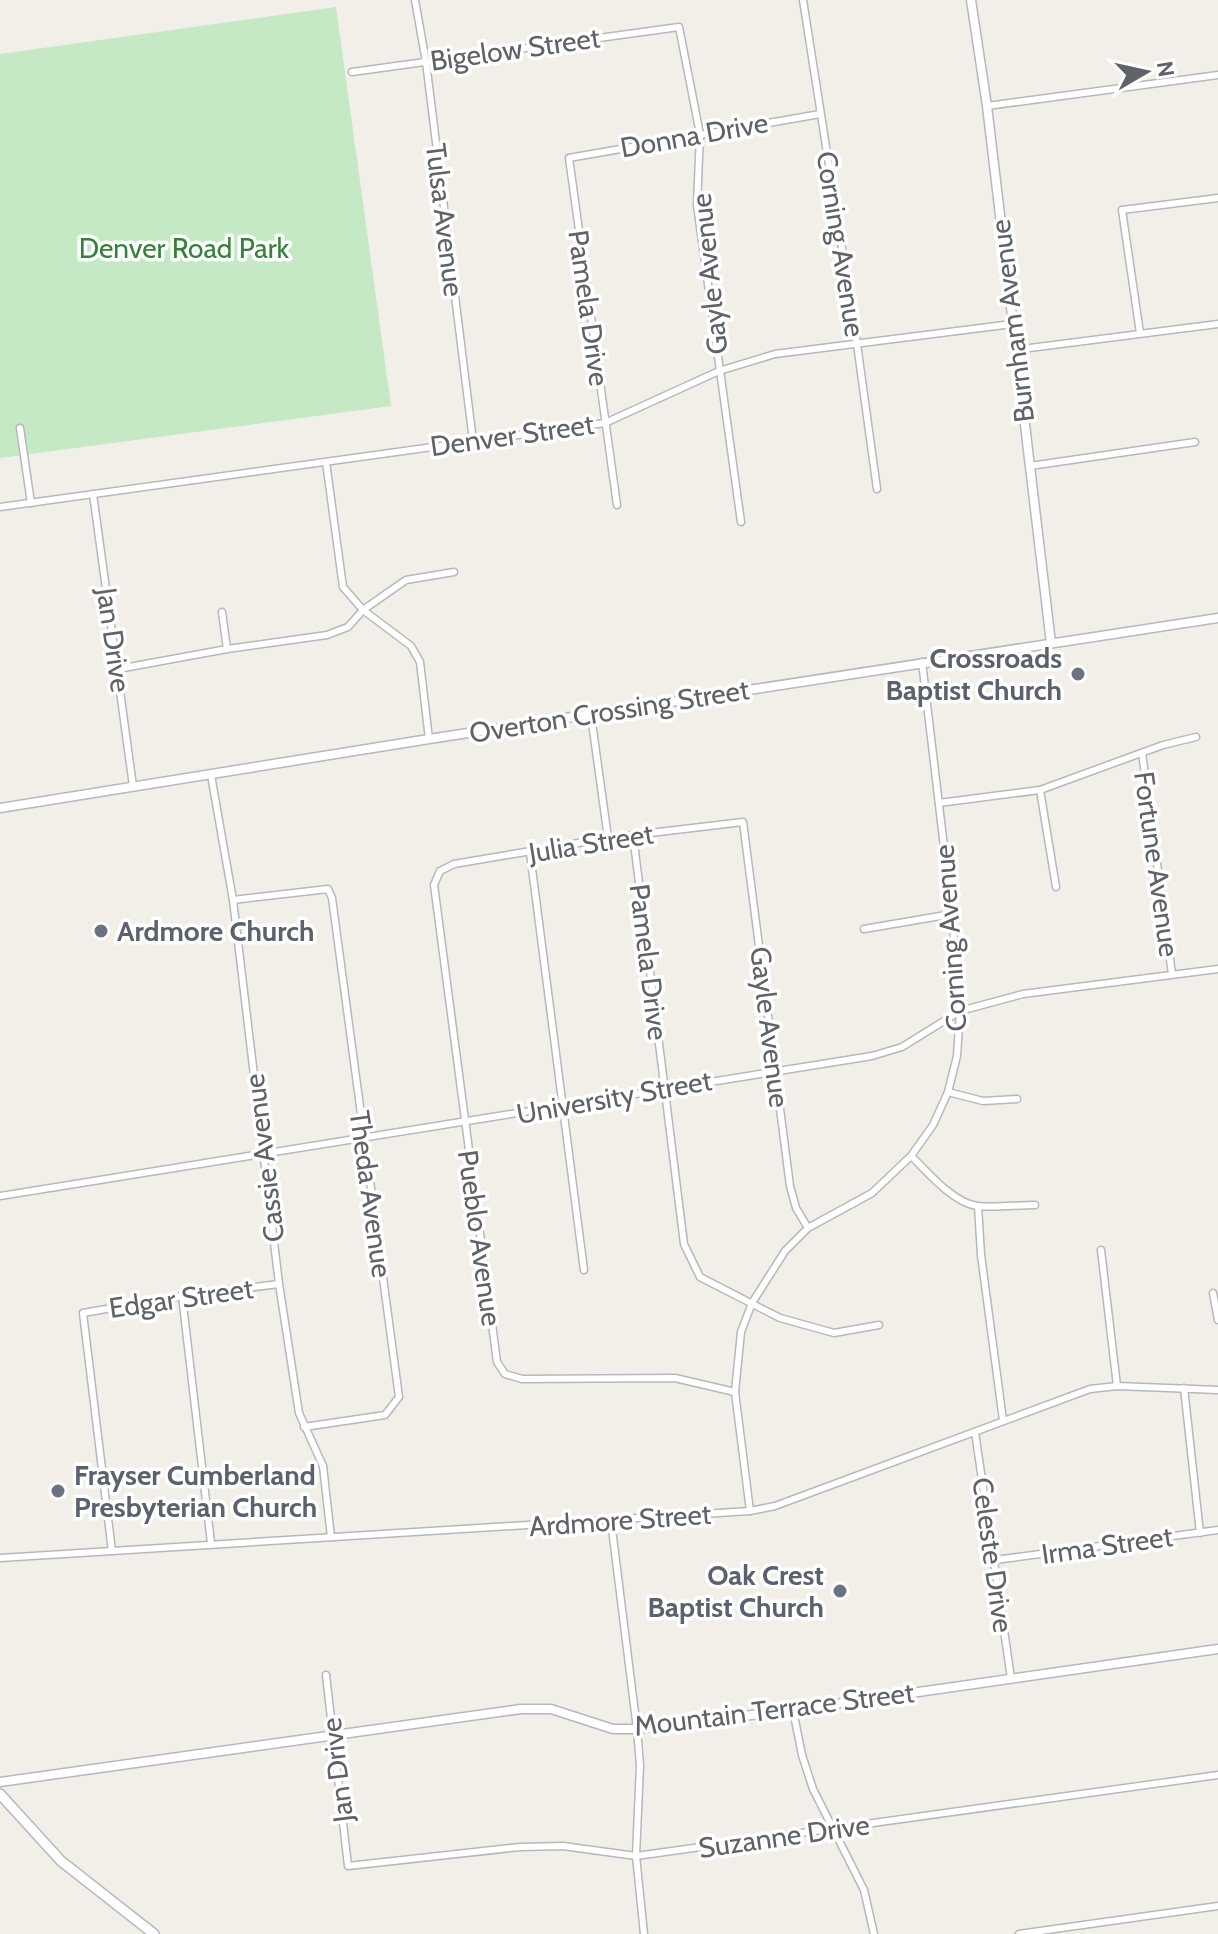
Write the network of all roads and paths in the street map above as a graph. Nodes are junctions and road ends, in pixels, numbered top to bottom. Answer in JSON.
{"nodes":[{"id":1,"x":415,"y":0,"type":"edge"},
{"id":2,"x":803,"y":0,"type":"edge"},
{"id":3,"x":971,"y":0,"type":"edge"},
{"id":4,"x":679,"y":27,"type":"joint"},
{"id":5,"x":426,"y":62,"type":"junction"},
{"id":6,"x":352,"y":72,"type":"dead end"},
{"id":7,"x":1218,"y":75,"type":"edge"},
{"id":8,"x":987,"y":106,"type":"junction"},
{"id":9,"x":820,"y":114,"type":"junction"},
{"id":10,"x":700,"y":134,"type":"junction"},
{"id":11,"x":569,"y":158,"type":"joint"},
{"id":12,"x":1218,"y":198,"type":"edge"},
{"id":13,"x":1012,"y":324,"type":"junction"},
{"id":14,"x":1218,"y":324,"type":"edge"},
{"id":15,"x":1140,"y":333,"type":"junction"},
{"id":16,"x":857,"y":344,"type":"junction"},
{"id":17,"x":1014,"y":350,"type":"junction"},
{"id":18,"x":719,"y":371,"type":"junction"},
{"id":19,"x":605,"y":423,"type":"junction"},
{"id":20,"x":20,"y":428,"type":"dead end"},
{"id":21,"x":473,"y":441,"type":"junction"},
{"id":22,"x":1195,"y":442,"type":"dead end"},
{"id":23,"x":326,"y":462,"type":"junction"},
{"id":24,"x":1030,"y":466,"type":"junction"},
{"id":25,"x":877,"y":489,"type":"dead end"},
{"id":26,"x":93,"y":494,"type":"junction"},
{"id":27,"x":31,"y":503,"type":"junction"},
{"id":28,"x":617,"y":505,"type":"dead end"},
{"id":29,"x":0,"y":507,"type":"edge"},
{"id":30,"x":741,"y":522,"type":"dead end"},
{"id":31,"x":454,"y":572,"type":"dead end"},
{"id":32,"x":363,"y":610,"type":"junction"},
{"id":33,"x":222,"y":612,"type":"dead end"},
{"id":34,"x":1218,"y":618,"type":"edge"},
{"id":35,"x":1051,"y":643,"type":"junction"},
{"id":36,"x":227,"y":649,"type":"junction"},
{"id":37,"x":922,"y":662,"type":"junction"},
{"id":38,"x":118,"y":669,"type":"junction"},
{"id":39,"x":591,"y":715,"type":"junction"},
{"id":40,"x":1196,"y":737,"type":"dead end"},
{"id":41,"x":429,"y":739,"type":"junction"},
{"id":42,"x":1142,"y":753,"type":"junction"},
{"id":43,"x":211,"y":775,"type":"junction"},
{"id":44,"x":133,"y":786,"type":"junction"},
{"id":45,"x":1040,"y":790,"type":"junction"},
{"id":46,"x":939,"y":803,"type":"junction"},
{"id":47,"x":0,"y":808,"type":"edge"},
{"id":48,"x":743,"y":822,"type":"joint"},
{"id":49,"x":633,"y":835,"type":"junction"},
{"id":50,"x":608,"y":838,"type":"junction"},
{"id":51,"x":530,"y":853,"type":"junction"},
{"id":52,"x":440,"y":871,"type":"joint"},
{"id":53,"x":1056,"y":887,"type":"dead end"},
{"id":54,"x":233,"y":900,"type":"junction"},
{"id":55,"x":952,"y":914,"type":"junction"},
{"id":56,"x":864,"y":929,"type":"dead end"},
{"id":57,"x":1218,"y":969,"type":"edge"},
{"id":58,"x":1172,"y":974,"type":"junction"},
{"id":59,"x":960,"y":1011,"type":"junction"},
{"id":60,"x":775,"y":1071,"type":"junction"},
{"id":61,"x":665,"y":1088,"type":"junction"},
{"id":62,"x":948,"y":1092,"type":"junction"},
{"id":63,"x":1017,"y":1099,"type":"dead end"},
{"id":64,"x":562,"y":1106,"type":"junction"},
{"id":65,"x":465,"y":1123,"type":"junction"},
{"id":66,"x":363,"y":1137,"type":"junction"},
{"id":67,"x":263,"y":1154,"type":"junction"},
{"id":68,"x":911,"y":1156,"type":"junction"},
{"id":69,"x":0,"y":1196,"type":"edge"},
{"id":70,"x":1035,"y":1205,"type":"dead end"},
{"id":71,"x":978,"y":1206,"type":"junction"},
{"id":72,"x":808,"y":1228,"type":"junction"},
{"id":73,"x":1101,"y":1250,"type":"dead end"},
{"id":74,"x":584,"y":1270,"type":"dead end"},
{"id":75,"x":279,"y":1284,"type":"junction"},
{"id":76,"x":1213,"y":1293,"type":"dead end"},
{"id":77,"x":182,"y":1296,"type":"junction"},
{"id":78,"x":752,"y":1303,"type":"junction"},
{"id":79,"x":1218,"y":1320,"type":"edge"},
{"id":80,"x":879,"y":1325,"type":"dead end"},
{"id":81,"x":1117,"y":1386,"type":"junction"},
{"id":82,"x":1184,"y":1388,"type":"junction"},
{"id":83,"x":1218,"y":1390,"type":"edge"},
{"id":84,"x":735,"y":1392,"type":"junction"},
{"id":85,"x":1003,"y":1420,"type":"junction"},
{"id":86,"x":304,"y":1427,"type":"junction"},
{"id":87,"x":975,"y":1432,"type":"junction"},
{"id":88,"x":750,"y":1511,"type":"junction"},
{"id":89,"x":611,"y":1521,"type":"junction"},
{"id":90,"x":1218,"y":1530,"type":"edge"},
{"id":91,"x":1200,"y":1533,"type":"junction"},
{"id":92,"x":331,"y":1537,"type":"junction"},
{"id":93,"x":211,"y":1543,"type":"junction"},
{"id":94,"x":112,"y":1551,"type":"junction"},
{"id":95,"x":0,"y":1558,"type":"edge"},
{"id":96,"x":995,"y":1560,"type":"junction"},
{"id":97,"x":1218,"y":1649,"type":"edge"},
{"id":98,"x":326,"y":1675,"type":"dead end"},
{"id":99,"x":1011,"y":1678,"type":"junction"},
{"id":100,"x":793,"y":1710,"type":"junction"},
{"id":101,"x":637,"y":1729,"type":"junction"},
{"id":102,"x":333,"y":1734,"type":"junction"},
{"id":103,"x":1218,"y":1775,"type":"edge"},
{"id":104,"x":0,"y":1782,"type":"edge"},
{"id":105,"x":0,"y":1794,"type":"edge"},
{"id":106,"x":835,"y":1830,"type":"junction"},
{"id":107,"x":636,"y":1856,"type":"junction"},
{"id":108,"x":348,"y":1866,"type":"joint"},
{"id":109,"x":1218,"y":1906,"type":"edge"},
{"id":110,"x":154,"y":1934,"type":"edge"},
{"id":111,"x":644,"y":1934,"type":"edge"},
{"id":112,"x":874,"y":1934,"type":"edge"},
{"id":113,"x":1019,"y":1934,"type":"edge"}],
"edges":[{"from":1,"to":5,"type":"street","name":"Tulsa Avenue"},
{"from":2,"to":9,"type":"street","name":"Corning Avenue"},
{"from":3,"to":8,"type":"street","name":"Burnham Avenue"},
{"from":4,"to":5,"type":"street","name":"Bigelow Street"},
{"from":4,"to":10,"type":"street","name":"Gayle Avenue"},
{"from":5,"to":6,"type":"street","name":"Bigelow Street"},
{"from":5,"to":21,"type":"street","name":"Tulsa Avenue"},
{"from":7,"to":8,"type":"street"},
{"from":8,"to":13,"type":"street","name":"Burnham Avenue"},
{"from":9,"to":10,"type":"street","name":"Donna Drive"},
{"from":9,"to":16,"type":"street","name":"Corning Avenue"},
{"from":10,"to":11,"type":"street","name":"Donna Drive"},
{"from":10,"to":18,"type":"street","name":"Gayle Avenue"},
{"from":11,"to":19,"type":"street","name":"Pamela Drive"},
{"from":12,"to":15,"type":"street"},
{"from":13,"to":16,"type":"street","name":"Denver Street"},
{"from":13,"to":17,"type":"street","name":"Burnham Avenue"},
{"from":14,"to":15,"type":"street"},
{"from":15,"to":17,"type":"street"},
{"from":16,"to":18,"type":"street","name":"Denver Street"},
{"from":16,"to":25,"type":"street","name":"Corning Avenue"},
{"from":17,"to":24,"type":"street","name":"Burnham Avenue"},
{"from":18,"to":19,"type":"street","name":"Denver Street"},
{"from":18,"to":30,"type":"street","name":"Gayle Avenue"},
{"from":19,"to":21,"type":"street","name":"Denver Street"},
{"from":19,"to":28,"type":"street","name":"Pamela Drive"},
{"from":20,"to":27,"type":"street"},
{"from":21,"to":23,"type":"street","name":"Denver Street"},
{"from":22,"to":24,"type":"street"},
{"from":23,"to":26,"type":"street","name":"Denver Street"},
{"from":23,"to":32,"type":"street"},
{"from":24,"to":35,"type":"street","name":"Burnham Avenue"},
{"from":26,"to":27,"type":"street","name":"Denver Street"},
{"from":26,"to":38,"type":"street","name":"Jan Drive"},
{"from":27,"to":29,"type":"street","name":"Denver Street"},
{"from":31,"to":32,"type":"street"},
{"from":32,"to":36,"type":"street"},
{"from":32,"to":41,"type":"street"},
{"from":33,"to":36,"type":"street"},
{"from":34,"to":35,"type":"street","name":"Overton Crossing Street"},
{"from":35,"to":37,"type":"street","name":"Overton Crossing Street"},
{"from":36,"to":38,"type":"street"},
{"from":37,"to":39,"type":"street","name":"Overton Crossing Street"},
{"from":37,"to":46,"type":"street","name":"Corning Avenue"},
{"from":38,"to":44,"type":"street","name":"Jan Drive"},
{"from":39,"to":41,"type":"street","name":"Overton Crossing Street"},
{"from":39,"to":50,"type":"street"},
{"from":40,"to":42,"type":"street"},
{"from":41,"to":43,"type":"street","name":"Overton Crossing Street"},
{"from":42,"to":45,"type":"street"},
{"from":42,"to":58,"type":"street","name":"Fortune Avenue"},
{"from":43,"to":44,"type":"street","name":"Overton Crossing Street"},
{"from":43,"to":54,"type":"street","name":"Cassie Avenue"},
{"from":44,"to":47,"type":"street","name":"Overton Crossing Street"},
{"from":45,"to":46,"type":"street"},
{"from":45,"to":53,"type":"street"},
{"from":46,"to":55,"type":"street","name":"Corning Avenue"},
{"from":48,"to":49,"type":"street","name":"Julia Street"},
{"from":48,"to":60,"type":"street","name":"Gayle Avenue"},
{"from":49,"to":50,"type":"street","name":"Julia Street"},
{"from":49,"to":61,"type":"street","name":"Pamela Drive"},
{"from":50,"to":51,"type":"street","name":"Julia Street"},
{"from":51,"to":52,"type":"street","name":"Julia Street"},
{"from":51,"to":64,"type":"street"},
{"from":52,"to":65,"type":"street","name":"Pueblo Avenue"},
{"from":54,"to":66,"type":"street","name":"Theda Avenue"},
{"from":54,"to":67,"type":"street","name":"Cassie Avenue"},
{"from":55,"to":56,"type":"street"},
{"from":55,"to":59,"type":"street","name":"Corning Avenue"},
{"from":57,"to":58,"type":"street","name":"University Street"},
{"from":58,"to":59,"type":"street","name":"University Street"},
{"from":59,"to":60,"type":"street","name":"University Street"},
{"from":59,"to":62,"type":"street","name":"Corning Avenue"},
{"from":60,"to":61,"type":"street","name":"University Street"},
{"from":60,"to":72,"type":"street","name":"Gayle Avenue"},
{"from":61,"to":64,"type":"street","name":"University Street"},
{"from":61,"to":78,"type":"street","name":"Pamela Drive"},
{"from":62,"to":63,"type":"street"},
{"from":62,"to":68,"type":"street","name":"Corning Avenue"},
{"from":64,"to":65,"type":"street","name":"University Street"},
{"from":64,"to":74,"type":"street"},
{"from":65,"to":66,"type":"street","name":"University Street"},
{"from":65,"to":84,"type":"street","name":"Pueblo Avenue"},
{"from":66,"to":67,"type":"street","name":"University Street"},
{"from":66,"to":86,"type":"street","name":"Theda Avenue"},
{"from":67,"to":69,"type":"street","name":"University Street"},
{"from":67,"to":75,"type":"street","name":"Cassie Avenue"},
{"from":68,"to":71,"type":"street"},
{"from":68,"to":72,"type":"street","name":"Corning Avenue"},
{"from":70,"to":71,"type":"street"},
{"from":71,"to":85,"type":"street"},
{"from":72,"to":78,"type":"street","name":"Corning Avenue"},
{"from":73,"to":81,"type":"street"},
{"from":75,"to":77,"type":"street","name":"Edgar Street"},
{"from":75,"to":86,"type":"street","name":"Cassie Avenue"},
{"from":76,"to":79,"type":"street"},
{"from":77,"to":93,"type":"street"},
{"from":77,"to":94,"type":"street","name":"Edgar Street"},
{"from":78,"to":80,"type":"street","name":"Pamela Drive"},
{"from":78,"to":84,"type":"street","name":"Corning Avenue"},
{"from":81,"to":82,"type":"street","name":"Ardmore Street"},
{"from":81,"to":85,"type":"street","name":"Ardmore Street"},
{"from":82,"to":83,"type":"street","name":"Ardmore Street"},
{"from":82,"to":91,"type":"street"},
{"from":84,"to":88,"type":"street","name":"Corning Avenue"},
{"from":85,"to":87,"type":"street","name":"Ardmore Street"},
{"from":86,"to":92,"type":"street","name":"Cassie Avenue"},
{"from":87,"to":88,"type":"street","name":"Ardmore Street"},
{"from":87,"to":96,"type":"street","name":"Celeste Drive"},
{"from":88,"to":89,"type":"street","name":"Ardmore Street"},
{"from":89,"to":92,"type":"street","name":"Ardmore Street"},
{"from":89,"to":101,"type":"street"},
{"from":90,"to":91,"type":"street","name":"Irma Street"},
{"from":91,"to":96,"type":"street","name":"Irma Street"},
{"from":92,"to":93,"type":"street","name":"Ardmore Street"},
{"from":93,"to":94,"type":"street","name":"Ardmore Street"},
{"from":94,"to":95,"type":"street","name":"Ardmore Street"},
{"from":96,"to":99,"type":"street","name":"Celeste Drive"},
{"from":97,"to":99,"type":"street","name":"Mountain Terrace Street"},
{"from":98,"to":102,"type":"street","name":"Jan Drive"},
{"from":99,"to":100,"type":"street","name":"Mountain Terrace Street"},
{"from":100,"to":101,"type":"street","name":"Mountain Terrace Street"},
{"from":100,"to":106,"type":"street"},
{"from":101,"to":102,"type":"street","name":"Mountain Terrace Street"},
{"from":101,"to":107,"type":"street"},
{"from":102,"to":104,"type":"street","name":"Mountain Terrace Street"},
{"from":102,"to":108,"type":"street","name":"Jan Drive"},
{"from":103,"to":106,"type":"street","name":"Suzanne Drive"},
{"from":105,"to":110,"type":"main road"},
{"from":106,"to":107,"type":"street","name":"Suzanne Drive"},
{"from":106,"to":112,"type":"street"},
{"from":107,"to":108,"type":"street","name":"Suzanne Drive"},
{"from":107,"to":111,"type":"street"},
{"from":109,"to":113,"type":"street"}]}
